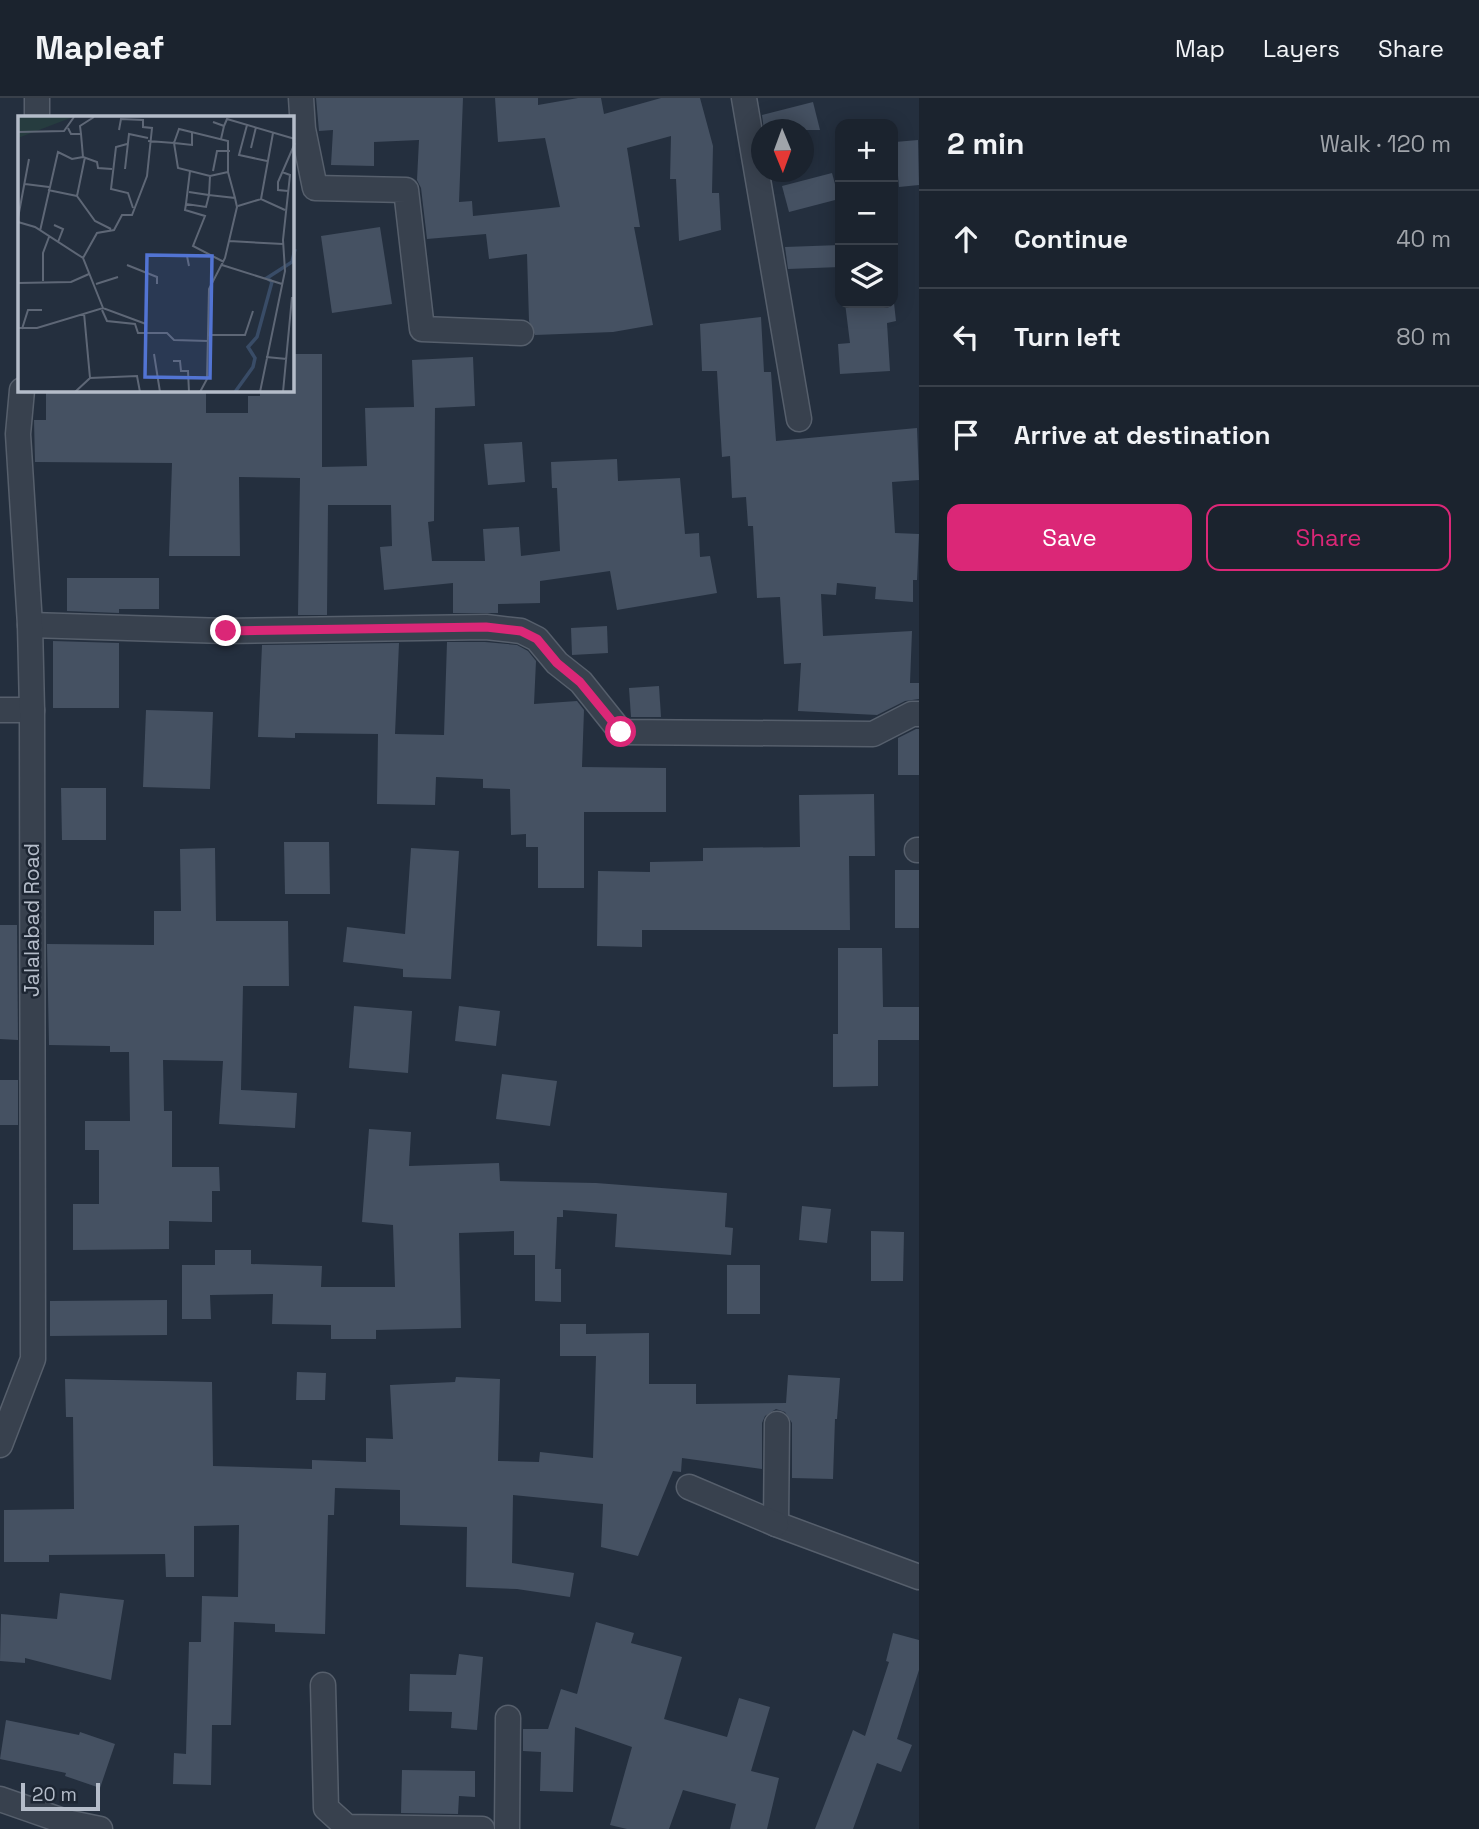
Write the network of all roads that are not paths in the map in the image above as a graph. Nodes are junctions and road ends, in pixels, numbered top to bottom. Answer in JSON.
{"nodes":[{"id":1,"x":37,"y":98,"type":"edge"},
{"id":2,"x":300,"y":98,"type":"edge"},
{"id":3,"x":744,"y":98,"type":"edge"},
{"id":4,"x":37,"y":116,"type":"edge"},
{"id":5,"x":521,"y":333,"type":"dead end"},
{"id":6,"x":22,"y":392,"type":"edge"},
{"id":7,"x":799,"y":419,"type":"dead end"},
{"id":8,"x":30,"y":625,"type":"junction"},
{"id":9,"x":0,"y":710,"type":"edge"},
{"id":10,"x":32,"y":710,"type":"junction"},
{"id":11,"x":919,"y":714,"type":"edge"},
{"id":12,"x":777,"y":1424,"type":"dead end"},
{"id":13,"x":0,"y":1445,"type":"edge"},
{"id":14,"x":689,"y":1488,"type":"dead end"},
{"id":15,"x":776,"y":1524,"type":"junction"},
{"id":16,"x":919,"y":1577,"type":"edge"},
{"id":17,"x":323,"y":1685,"type":"dead end"},
{"id":18,"x":508,"y":1718,"type":"dead end"},
{"id":19,"x":0,"y":1799,"type":"edge"},
{"id":20,"x":100,"y":1829,"type":"edge"},
{"id":21,"x":482,"y":1829,"type":"edge"},
{"id":22,"x":508,"y":1829,"type":"edge"}],
"edges":[{"from":1,"to":4,"type":"street"},
{"from":2,"to":5,"type":"street"},
{"from":3,"to":7,"type":"street"},
{"from":6,"to":8,"type":"street","name":"Jalalabad Road"},
{"from":8,"to":10,"type":"street","name":"Jalalabad Road"},
{"from":8,"to":11,"type":"street"},
{"from":9,"to":10,"type":"street"},
{"from":10,"to":13,"type":"street","name":"Jalalabad Road"},
{"from":12,"to":15,"type":"street"},
{"from":14,"to":15,"type":"street"},
{"from":15,"to":16,"type":"street"},
{"from":17,"to":21,"type":"street"},
{"from":18,"to":22,"type":"street"},
{"from":19,"to":20,"type":"street"}]}
